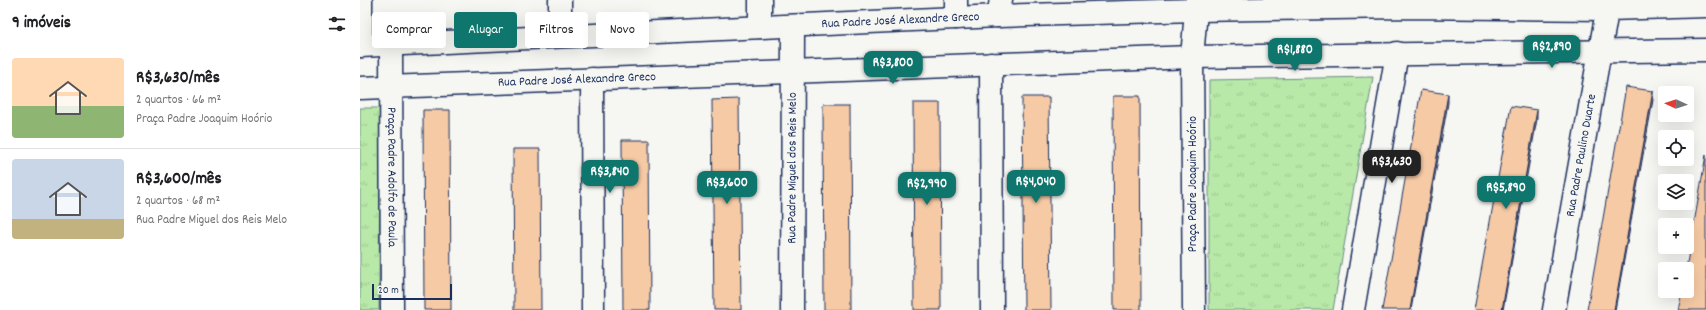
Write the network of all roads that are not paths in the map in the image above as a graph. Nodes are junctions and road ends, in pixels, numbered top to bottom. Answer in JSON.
{"nodes":[{"id":1,"x":361,"y":0,"type":"edge"},
{"id":2,"x":560,"y":0,"type":"edge"},
{"id":3,"x":760,"y":0,"type":"edge"},
{"id":4,"x":1404,"y":3,"type":"edge"},
{"id":5,"x":1608,"y":4,"type":"edge"},
{"id":6,"x":1196,"y":5,"type":"edge"},
{"id":7,"x":1706,"y":6,"type":"edge"},
{"id":8,"x":999,"y":8,"type":"edge"},
{"id":9,"x":956,"y":9,"type":"edge"},
{"id":10,"x":560,"y":12,"type":"edge"},
{"id":11,"x":793,"y":26,"type":"junction"},
{"id":12,"x":760,"y":28,"type":"junction"},
{"id":13,"x":588,"y":35,"type":"edge"},
{"id":14,"x":525,"y":38,"type":"edge"},
{"id":15,"x":446,"y":41,"type":"edge"},
{"id":16,"x":372,"y":45,"type":"edge"},
{"id":17,"x":360,"y":46,"type":"edge"},
{"id":18,"x":391,"y":48,"type":"edge"},
{"id":19,"x":1706,"y":50,"type":"edge"},
{"id":20,"x":1600,"y":51,"type":"junction"},
{"id":21,"x":1397,"y":53,"type":"junction"},
{"id":22,"x":1192,"y":57,"type":"junction"},
{"id":23,"x":991,"y":64,"type":"junction"},
{"id":24,"x":793,"y":72,"type":"junction"},
{"id":25,"x":592,"y":79,"type":"junction"},
{"id":26,"x":392,"y":86,"type":"junction"},
{"id":27,"x":360,"y":88,"type":"edge"},
{"id":28,"x":392,"y":310,"type":"edge"},
{"id":29,"x":593,"y":310,"type":"edge"},
{"id":30,"x":792,"y":310,"type":"edge"},
{"id":31,"x":992,"y":310,"type":"edge"},
{"id":32,"x":1194,"y":310,"type":"edge"},
{"id":33,"x":1353,"y":310,"type":"edge"},
{"id":34,"x":1554,"y":310,"type":"edge"}],
"edges":[{"from":1,"to":17,"type":"street"},
{"from":2,"to":10,"type":"street"},
{"from":3,"to":12,"type":"street"},
{"from":4,"to":5,"type":"street","name":"Rua Padre José Alexandre Greco"},
{"from":4,"to":6,"type":"street","name":"Rua Padre José Alexandre Greco"},
{"from":5,"to":7,"type":"street","name":"Rua Padre José Alexandre Greco"},
{"from":5,"to":20,"type":"street","name":"Rua Padre Paulino Duarte"},
{"from":6,"to":8,"type":"street","name":"Rua Padre José Alexandre Greco"},
{"from":6,"to":22,"type":"street","name":"Praça Padre Joaquim Hoório"},
{"from":8,"to":9,"type":"street","name":"Rua Padre José Alexandre Greco"},
{"from":9,"to":11,"type":"street","name":"Rua Padre José Alexandre Greco"},
{"from":11,"to":12,"type":"street","name":"Rua Padre José Alexandre Greco"},
{"from":11,"to":24,"type":"street","name":"Rua Padre Miguel dos Reis Melo"},
{"from":12,"to":13,"type":"street","name":"Rua Padre José Alexandre Greco"},
{"from":14,"to":15,"type":"street","name":"Rua Padre José Alexandre Greco"},
{"from":16,"to":17,"type":"street","name":"Rua Padre José Alexandre Greco"},
{"from":18,"to":26,"type":"street","name":"Praça Padre Adolfo de Paula"},
{"from":19,"to":20,"type":"street","name":"Rua Padre José Alexandre Greco"},
{"from":20,"to":21,"type":"street","name":"Rua Padre José Alexandre Greco"},
{"from":20,"to":34,"type":"street","name":"Rua Padre Paulino Duarte"},
{"from":21,"to":22,"type":"street","name":"Rua Padre José Alexandre Greco"},
{"from":21,"to":33,"type":"street"},
{"from":22,"to":23,"type":"street","name":"Rua Padre José Alexandre Greco"},
{"from":22,"to":32,"type":"street","name":"Praça Padre Joaquim Hoório"},
{"from":23,"to":24,"type":"street","name":"Rua Padre José Alexandre Greco"},
{"from":23,"to":31,"type":"street"},
{"from":24,"to":25,"type":"street","name":"Rua Padre José Alexandre Greco"},
{"from":24,"to":30,"type":"street","name":"Rua Padre Miguel dos Reis Melo"},
{"from":25,"to":26,"type":"street","name":"Rua Padre José Alexandre Greco"},
{"from":25,"to":29,"type":"street"},
{"from":26,"to":27,"type":"street","name":"Rua Padre José Alexandre Greco"},
{"from":26,"to":28,"type":"street","name":"Praça Padre Adolfo de Paula"}]}
